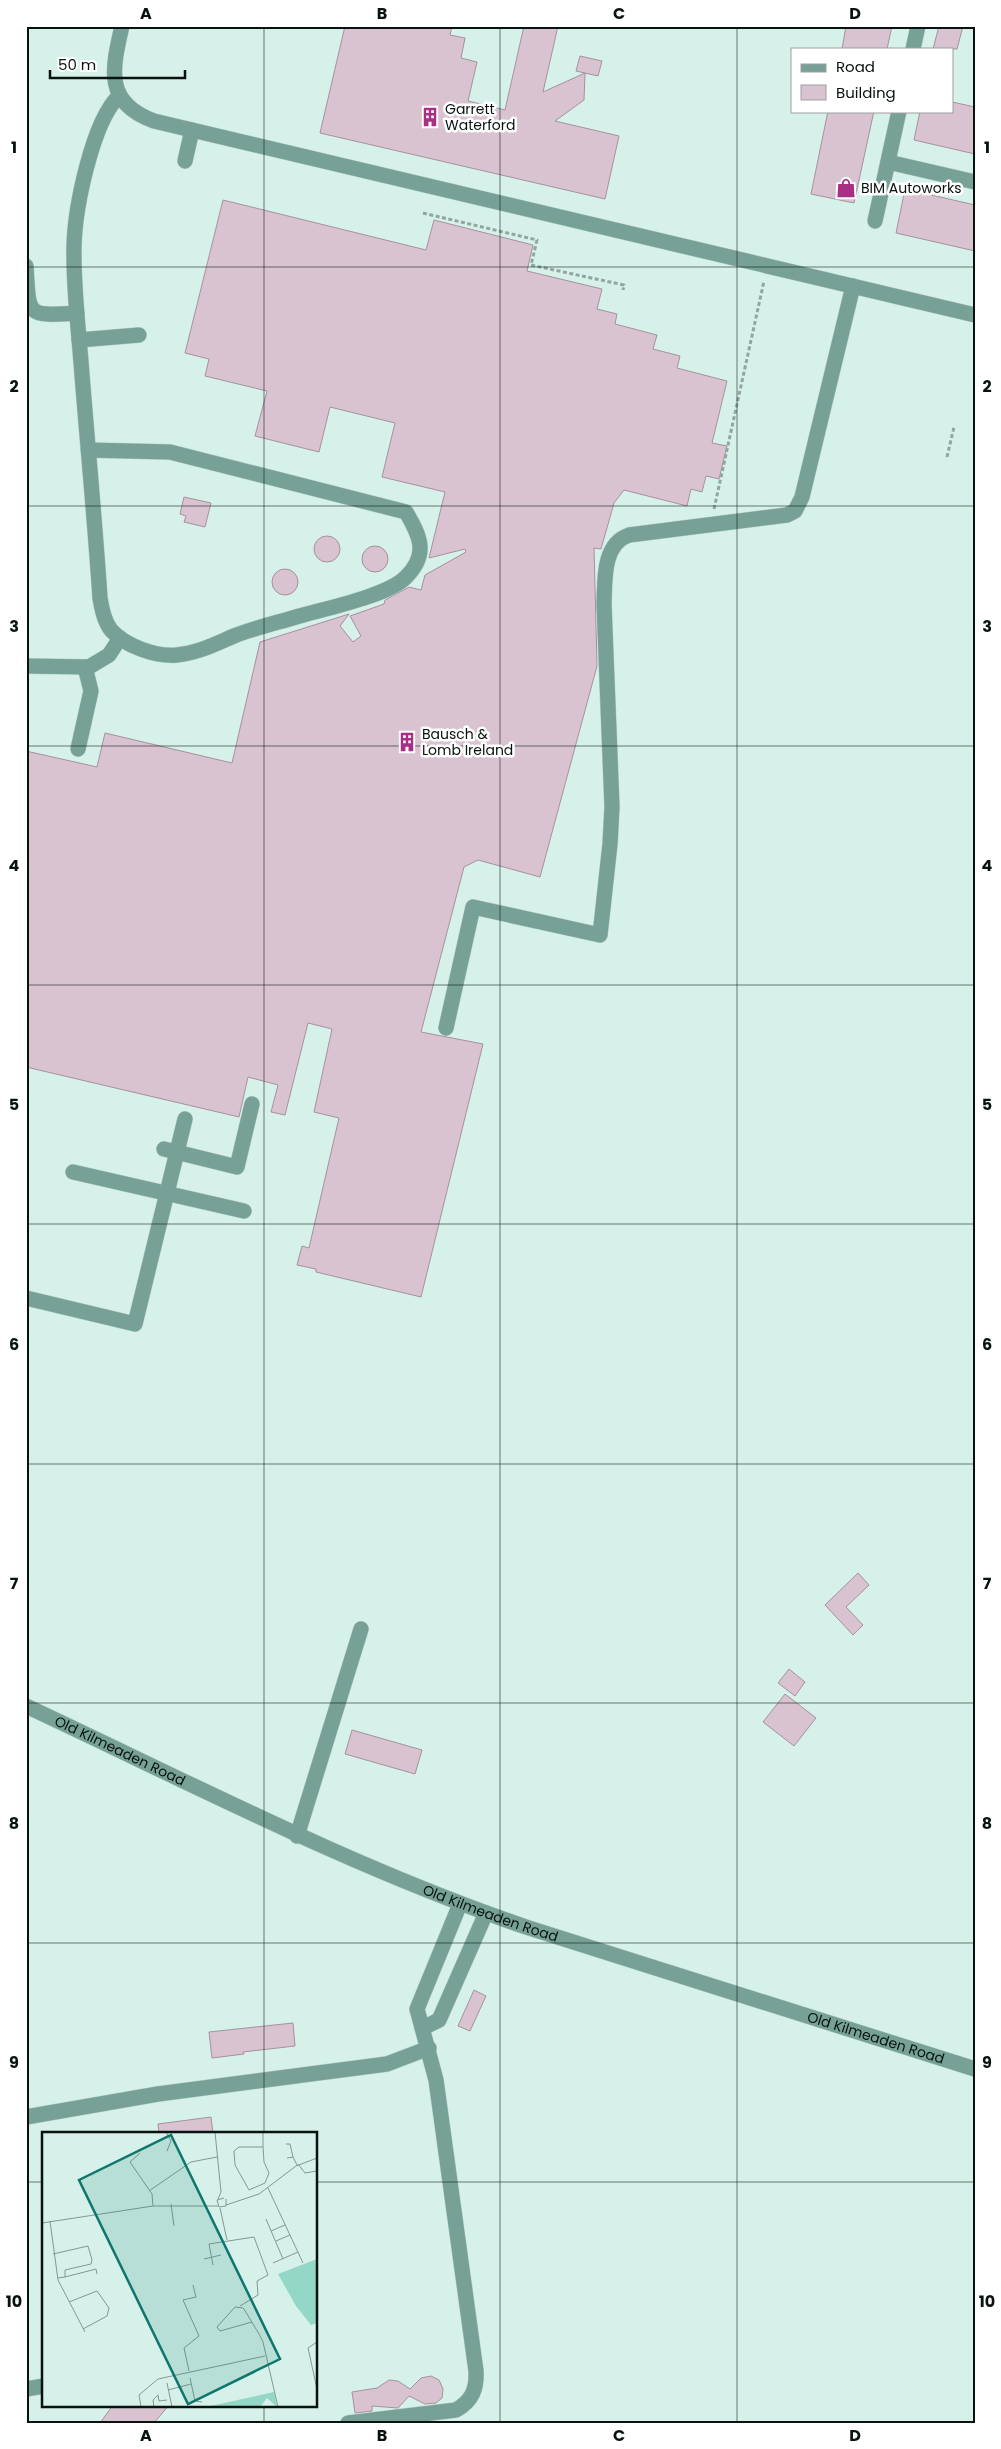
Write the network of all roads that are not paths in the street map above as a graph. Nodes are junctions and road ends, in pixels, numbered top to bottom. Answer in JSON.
{"nodes":[{"id":1,"x":122,"y":26,"type":"edge"},
{"id":2,"x":918,"y":26,"type":"edge"},
{"id":3,"x":913,"y":48,"type":"edge"},
{"id":4,"x":119,"y":96,"type":"junction"},
{"id":5,"x":899,"y":112,"type":"edge"},
{"id":6,"x":192,"y":130,"type":"junction"},
{"id":7,"x":185,"y":161,"type":"dead end"},
{"id":8,"x":888,"y":162,"type":"junction"},
{"id":9,"x":975,"y":182,"type":"edge"},
{"id":10,"x":875,"y":221,"type":"dead end"},
{"id":11,"x":26,"y":266,"type":"edge"},
{"id":12,"x":852,"y":286,"type":"junction"},
{"id":13,"x":78,"y":313,"type":"junction"},
{"id":14,"x":975,"y":314,"type":"edge"},
{"id":15,"x":139,"y":335,"type":"dead end"},
{"id":16,"x":80,"y":340,"type":"junction"},
{"id":17,"x":88,"y":450,"type":"junction"},
{"id":18,"x":120,"y":638,"type":"junction"},
{"id":19,"x":26,"y":666,"type":"edge"},
{"id":20,"x":85,"y":668,"type":"junction"},
{"id":21,"x":78,"y":749,"type":"dead end"},
{"id":22,"x":446,"y":1028,"type":"dead end"},
{"id":23,"x":252,"y":1104,"type":"dead end"},
{"id":24,"x":185,"y":1119,"type":"dead end"},
{"id":25,"x":170,"y":1151,"type":"junction"},
{"id":26,"x":73,"y":1172,"type":"dead end"},
{"id":27,"x":166,"y":1194,"type":"junction"},
{"id":28,"x":244,"y":1211,"type":"dead end"},
{"id":29,"x":26,"y":1298,"type":"edge"},
{"id":30,"x":361,"y":1629,"type":"dead end"},
{"id":31,"x":26,"y":1706,"type":"edge"},
{"id":32,"x":297,"y":1836,"type":"junction"},
{"id":33,"x":460,"y":1904,"type":"junction"},
{"id":34,"x":486,"y":1913,"type":"junction"},
{"id":35,"x":423,"y":2028,"type":"junction"},
{"id":36,"x":428,"y":2048,"type":"junction"},
{"id":37,"x":975,"y":2069,"type":"edge"},
{"id":38,"x":26,"y":2117,"type":"edge"},
{"id":39,"x":42,"y":2386,"type":"edge"},
{"id":40,"x":26,"y":2389,"type":"edge"},
{"id":41,"x":348,"y":2423,"type":"edge"}],
"edges":[{"from":1,"to":4,"type":"street"},
{"from":2,"to":3,"type":"street"},
{"from":4,"to":6,"type":"street"},
{"from":4,"to":13,"type":"street"},
{"from":5,"to":8,"type":"street"},
{"from":6,"to":7,"type":"street"},
{"from":6,"to":12,"type":"street"},
{"from":8,"to":9,"type":"street"},
{"from":8,"to":10,"type":"street"},
{"from":11,"to":13,"type":"street"},
{"from":12,"to":14,"type":"street"},
{"from":12,"to":22,"type":"street"},
{"from":13,"to":16,"type":"street"},
{"from":15,"to":16,"type":"street"},
{"from":16,"to":17,"type":"street"},
{"from":17,"to":18,"type":"street"},
{"from":17,"to":18,"type":"street"},
{"from":18,"to":20,"type":"street"},
{"from":19,"to":20,"type":"street"},
{"from":20,"to":21,"type":"street"},
{"from":23,"to":25,"type":"street"},
{"from":24,"to":25,"type":"street"},
{"from":25,"to":27,"type":"street"},
{"from":26,"to":27,"type":"street"},
{"from":27,"to":28,"type":"street"},
{"from":27,"to":29,"type":"street"},
{"from":30,"to":32,"type":"street"},
{"from":31,"to":32,"type":"street","name":"Old Kilmeaden Road"},
{"from":32,"to":33,"type":"street","name":"Old Kilmeaden Road"},
{"from":33,"to":34,"type":"street","name":"Old Kilmeaden Road"},
{"from":33,"to":35,"type":"street"},
{"from":34,"to":35,"type":"street"},
{"from":34,"to":37,"type":"street","name":"Old Kilmeaden Road"},
{"from":35,"to":36,"type":"street"},
{"from":36,"to":38,"type":"street"},
{"from":36,"to":41,"type":"street"},
{"from":39,"to":40,"type":"street"}]}
